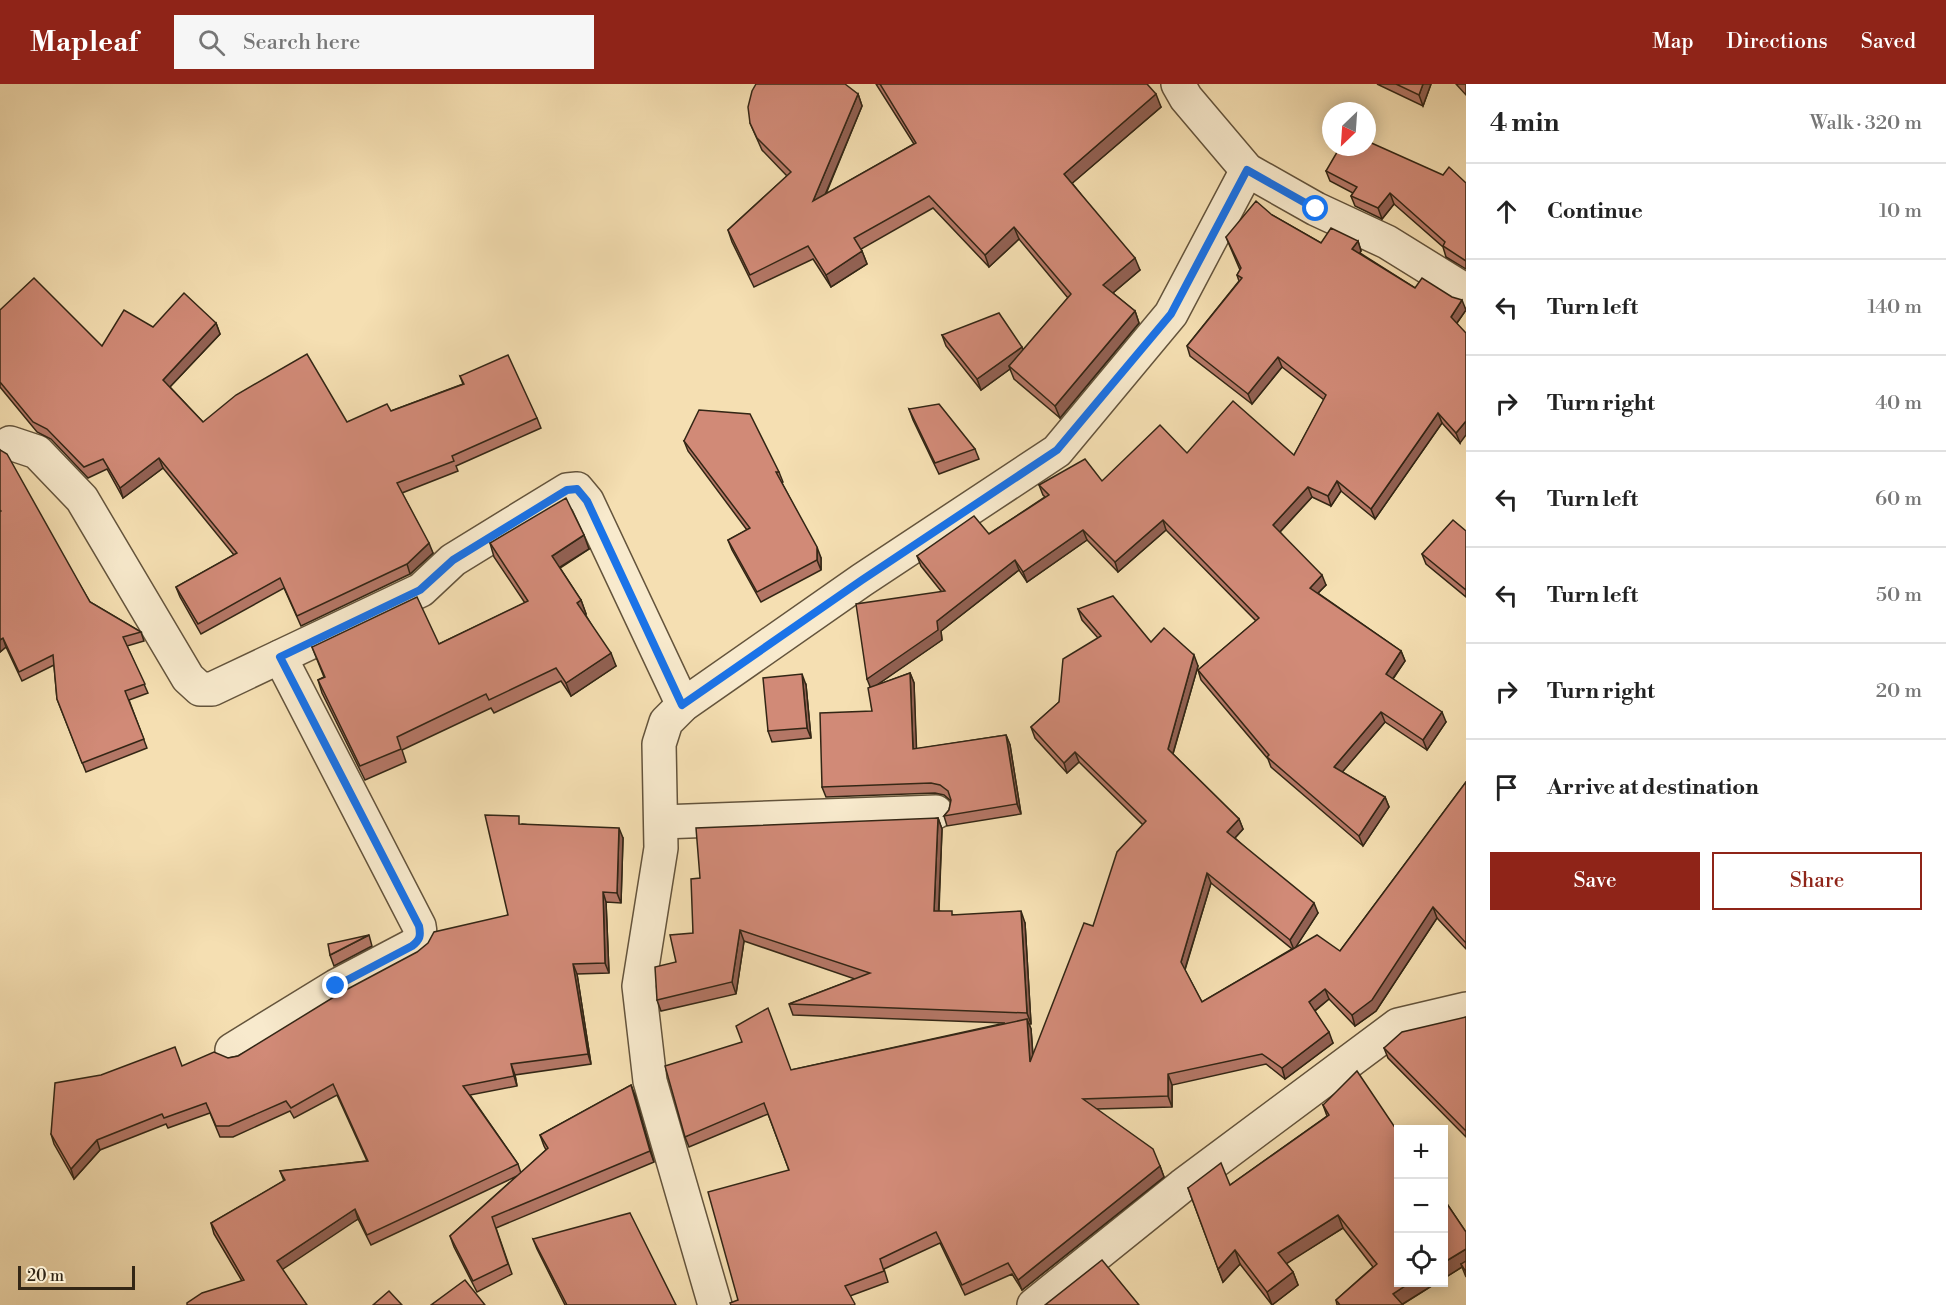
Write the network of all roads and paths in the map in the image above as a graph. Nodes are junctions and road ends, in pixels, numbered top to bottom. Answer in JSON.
{"nodes":[{"id":1,"x":1178,"y":84,"type":"edge"},
{"id":2,"x":1247,"y":170,"type":"junction"},
{"id":3,"x":1466,"y":291,"type":"edge"},
{"id":4,"x":10,"y":443,"type":"dead end"},
{"id":5,"x":280,"y":657,"type":"junction"},
{"id":6,"x":682,"y":705,"type":"junction"},
{"id":7,"x":936,"y":812,"type":"dead end"},
{"id":8,"x":661,"y":822,"type":"junction"},
{"id":9,"x":1466,"y":1009,"type":"edge"},
{"id":10,"x":232,"y":1050,"type":"dead end"},
{"id":11,"x":715,"y":1305,"type":"edge"},
{"id":12,"x":1034,"y":1305,"type":"edge"}],
"edges":[{"from":1,"to":2,"type":"street"},
{"from":2,"to":3,"type":"street"},
{"from":2,"to":6,"type":"street"},
{"from":4,"to":5,"type":"street"},
{"from":5,"to":6,"type":"street"},
{"from":5,"to":10,"type":"street"},
{"from":6,"to":8,"type":"street"},
{"from":7,"to":8,"type":"street"},
{"from":8,"to":11,"type":"street"},
{"from":9,"to":12,"type":"street"}]}
